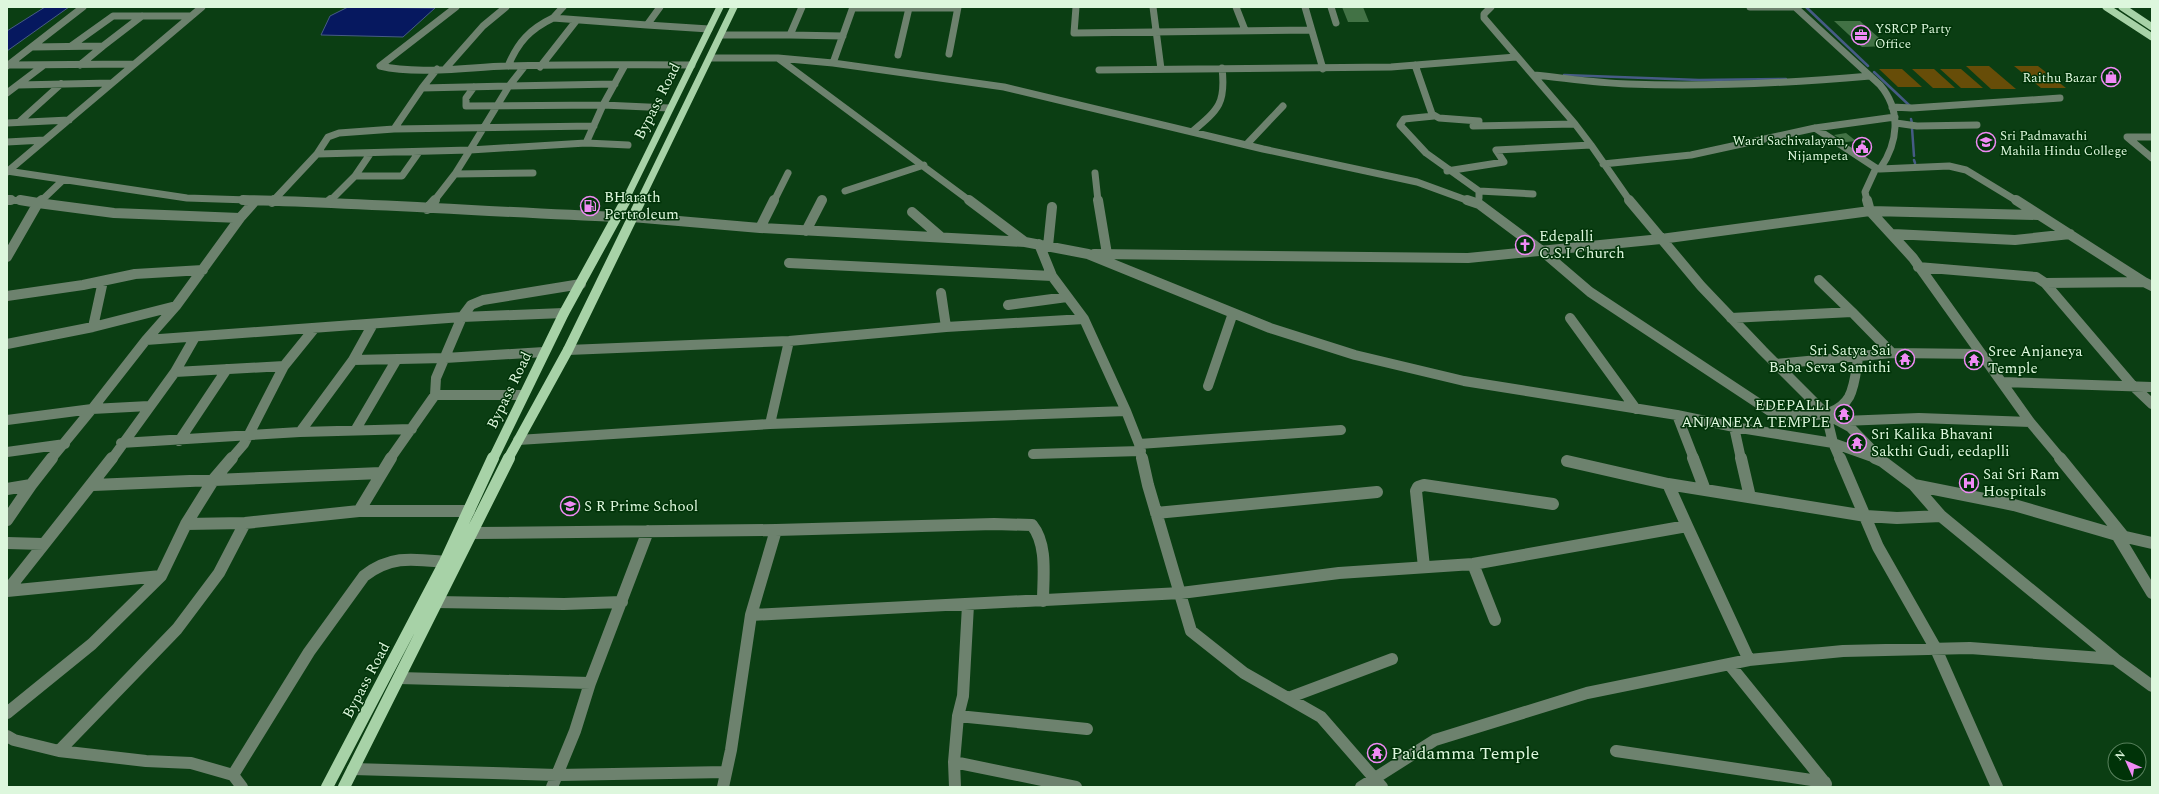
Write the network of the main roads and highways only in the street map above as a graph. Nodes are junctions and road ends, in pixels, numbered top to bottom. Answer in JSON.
{"nodes":[{"id":1,"x":720,"y":7,"type":"edge"},
{"id":2,"x":734,"y":7,"type":"edge"},
{"id":3,"x":2106,"y":7,"type":"edge"},
{"id":4,"x":2122,"y":7,"type":"edge"},
{"id":5,"x":2152,"y":27,"type":"edge"},
{"id":6,"x":2152,"y":37,"type":"edge"},
{"id":7,"x":327,"y":787,"type":"edge"},
{"id":8,"x":344,"y":787,"type":"edge"}],
"edges":[{"from":1,"to":7,"type":"main road","name":"Bypass Road"},
{"from":2,"to":8,"type":"main road","name":"Bypass Road"},
{"from":3,"to":6,"type":"main road"},
{"from":4,"to":5,"type":"main road"}]}
